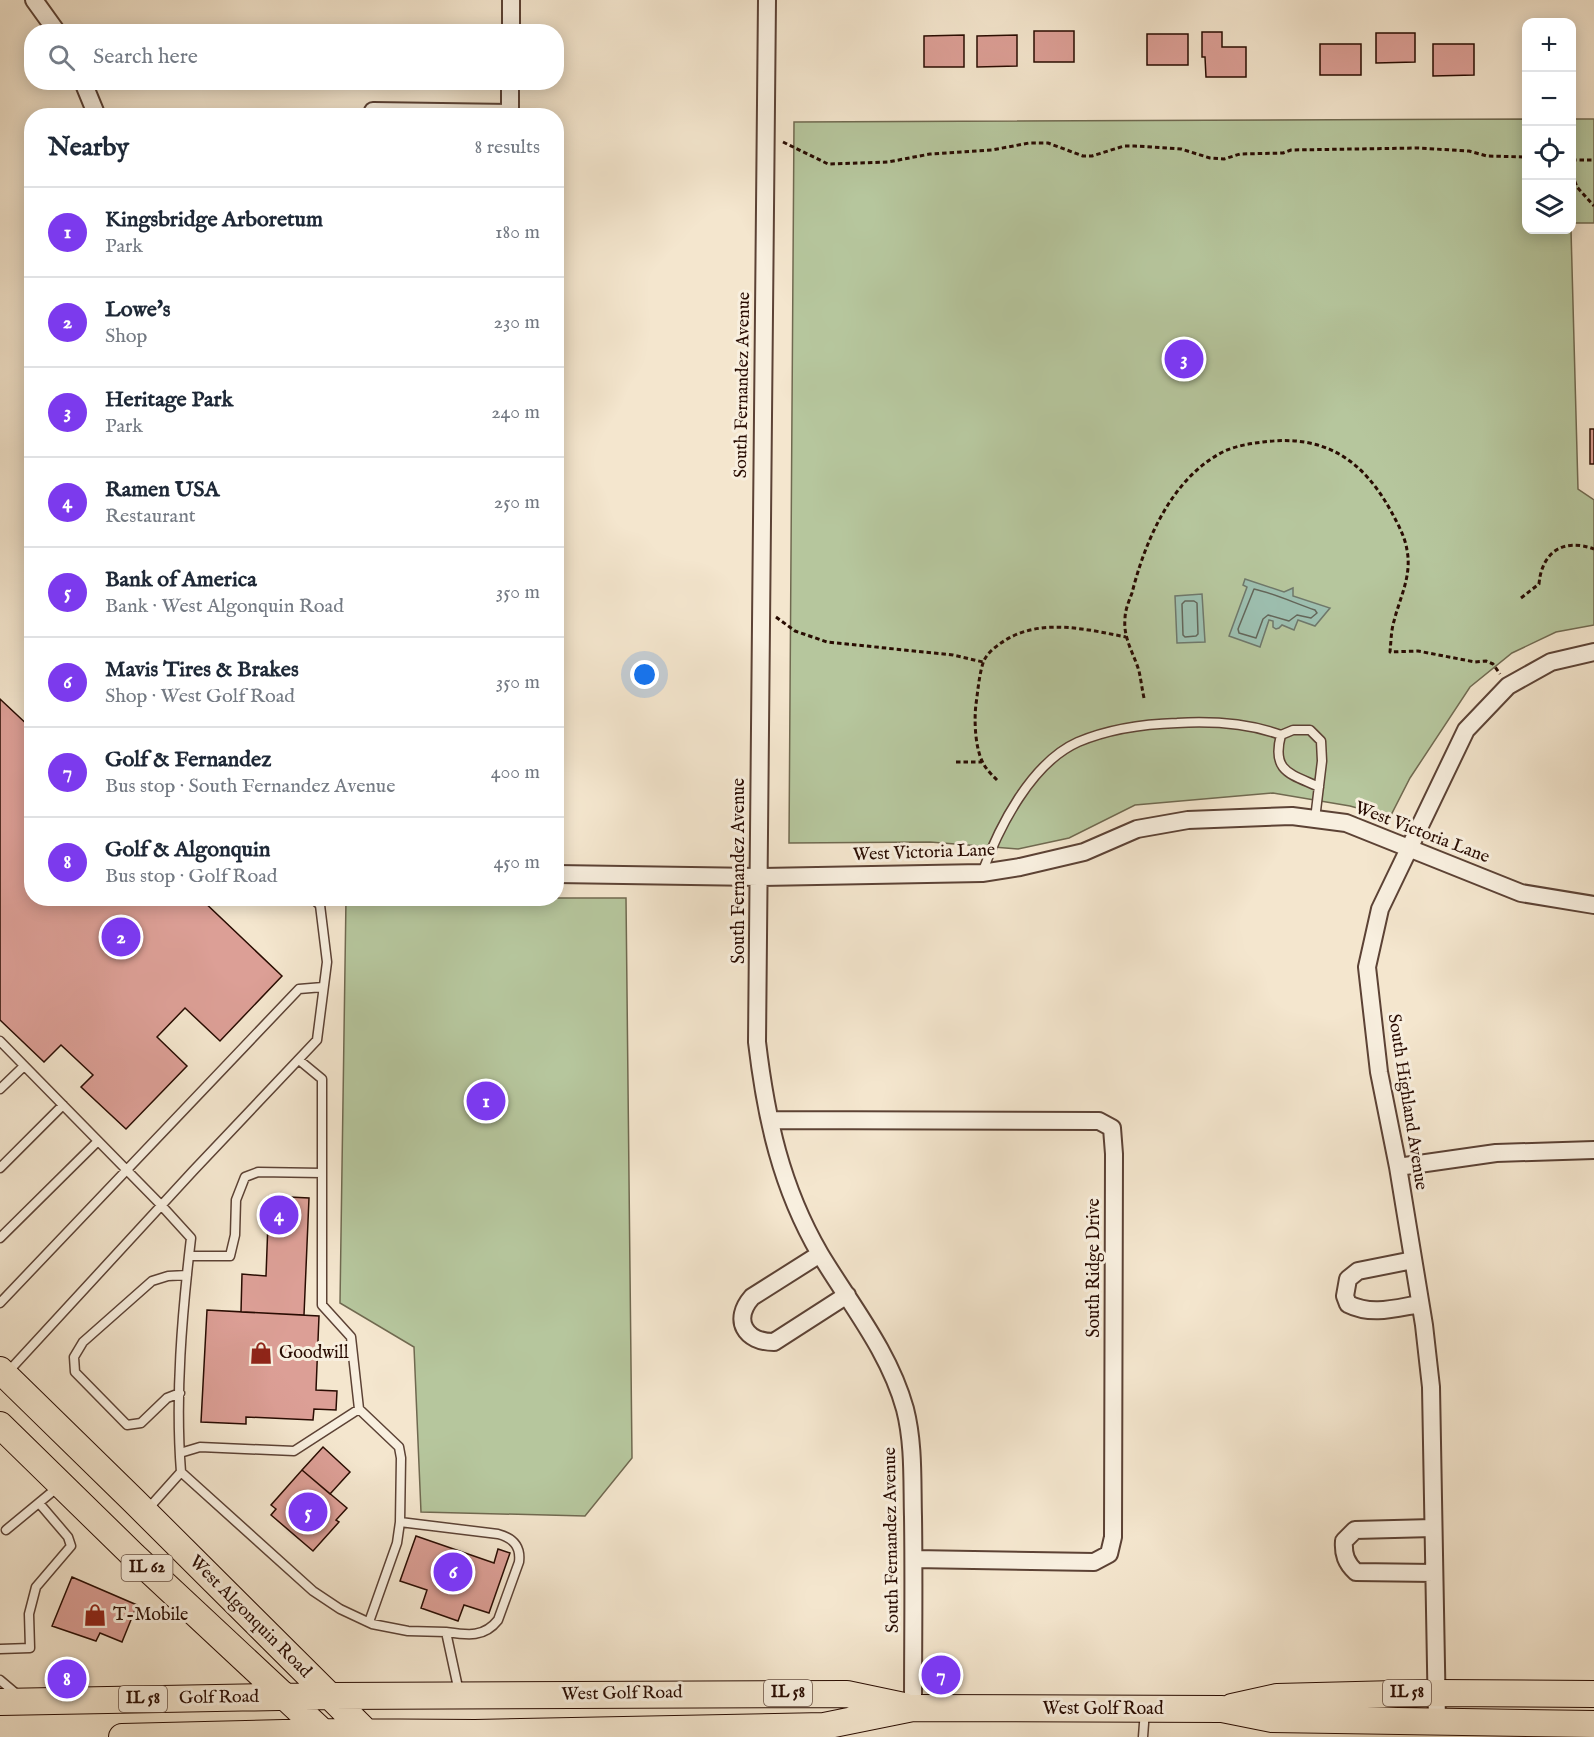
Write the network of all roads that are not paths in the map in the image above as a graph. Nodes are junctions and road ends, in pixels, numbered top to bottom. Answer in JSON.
{"nodes":[{"id":1,"x":34,"y":0,"type":"edge"},
{"id":2,"x":511,"y":0,"type":"edge"},
{"id":3,"x":766,"y":0,"type":"edge"},
{"id":4,"x":51,"y":24,"type":"edge"},
{"id":5,"x":511,"y":24,"type":"edge"},
{"id":6,"x":87,"y":90,"type":"edge"},
{"id":7,"x":510,"y":90,"type":"edge"},
{"id":8,"x":94,"y":108,"type":"edge"},
{"id":9,"x":510,"y":108,"type":"edge"},
{"id":10,"x":1594,"y":652,"type":"edge"},
{"id":11,"x":1281,"y":735,"type":"junction"},
{"id":12,"x":1319,"y":787,"type":"junction"},
{"id":13,"x":1315,"y":819,"type":"junction"},
{"id":14,"x":1407,"y":848,"type":"junction"},
{"id":15,"x":982,"y":873,"type":"junction"},
{"id":16,"x":564,"y":874,"type":"edge"},
{"id":17,"x":758,"y":877,"type":"junction"},
{"id":18,"x":1594,"y":905,"type":"edge"},
{"id":19,"x":320,"y":906,"type":"edge"},
{"id":20,"x":324,"y":987,"type":"junction"},
{"id":21,"x":0,"y":1041,"type":"edge"},
{"id":22,"x":299,"y":1060,"type":"junction"},
{"id":23,"x":24,"y":1066,"type":"junction"},
{"id":24,"x":0,"y":1089,"type":"edge"},
{"id":25,"x":63,"y":1105,"type":"junction"},
{"id":26,"x":770,"y":1120,"type":"junction"},
{"id":27,"x":98,"y":1141,"type":"junction"},
{"id":28,"x":1594,"y":1150,"type":"edge"},
{"id":29,"x":1398,"y":1167,"type":"junction"},
{"id":30,"x":0,"y":1168,"type":"edge"},
{"id":31,"x":128,"y":1171,"type":"junction"},
{"id":32,"x":322,"y":1173,"type":"junction"},
{"id":33,"x":161,"y":1205,"type":"junction"},
{"id":34,"x":0,"y":1238,"type":"edge"},
{"id":35,"x":820,"y":1254,"type":"junction"},
{"id":36,"x":189,"y":1256,"type":"junction"},
{"id":37,"x":1413,"y":1260,"type":"junction"},
{"id":38,"x":187,"y":1275,"type":"junction"},
{"id":39,"x":847,"y":1294,"type":"junction"},
{"id":40,"x":0,"y":1302,"type":"edge"},
{"id":41,"x":1420,"y":1304,"type":"junction"},
{"id":42,"x":2,"y":1373,"type":"edge"},
{"id":43,"x":180,"y":1393,"type":"junction"},
{"id":44,"x":359,"y":1409,"type":"junction"},
{"id":45,"x":0,"y":1425,"type":"edge"},
{"id":46,"x":180,"y":1453,"type":"junction"},
{"id":47,"x":182,"y":1472,"type":"junction"},
{"id":48,"x":61,"y":1485,"type":"junction"},
{"id":49,"x":39,"y":1503,"type":"junction"},
{"id":50,"x":144,"y":1513,"type":"junction"},
{"id":51,"x":400,"y":1522,"type":"junction"},
{"id":52,"x":1433,"y":1528,"type":"junction"},
{"id":53,"x":6,"y":1530,"type":"dead end"},
{"id":54,"x":914,"y":1559,"type":"junction"},
{"id":55,"x":1434,"y":1573,"type":"junction"},
{"id":56,"x":369,"y":1622,"type":"junction"},
{"id":57,"x":446,"y":1632,"type":"junction"},
{"id":58,"x":0,"y":1649,"type":"edge"},
{"id":59,"x":0,"y":1680,"type":"edge"},
{"id":60,"x":1436,"y":1692,"type":"junction"},
{"id":61,"x":1594,"y":1694,"type":"edge"},
{"id":62,"x":286,"y":1696,"type":"junction"},
{"id":63,"x":330,"y":1696,"type":"junction"},
{"id":64,"x":460,"y":1696,"type":"junction"},
{"id":65,"x":0,"y":1702,"type":"edge"},
{"id":66,"x":26,"y":1702,"type":"junction"},
{"id":67,"x":913,"y":1708,"type":"junction"},
{"id":68,"x":1145,"y":1709,"type":"junction"},
{"id":69,"x":1222,"y":1709,"type":"junction"},
{"id":70,"x":1437,"y":1721,"type":"junction"},
{"id":71,"x":1594,"y":1725,"type":"edge"},
{"id":72,"x":325,"y":1735,"type":"edge"},
{"id":73,"x":369,"y":1735,"type":"edge"},
{"id":74,"x":472,"y":1735,"type":"edge"},
{"id":75,"x":122,"y":1737,"type":"edge"},
{"id":76,"x":1143,"y":1737,"type":"edge"}],
"edges":[{"from":1,"to":4,"type":"street"},
{"from":2,"to":5,"type":"street"},
{"from":3,"to":17,"type":"street","name":"South Fernandez Avenue"},
{"from":6,"to":8,"type":"street"},
{"from":7,"to":9,"type":"street"},
{"from":10,"to":14,"type":"street","name":"South Highland Avenue"},
{"from":11,"to":12,"type":"lane"},
{"from":11,"to":12,"type":"lane"},
{"from":11,"to":15,"type":"lane"},
{"from":12,"to":13,"type":"lane"},
{"from":13,"to":14,"type":"street","name":"West Victoria Lane"},
{"from":13,"to":15,"type":"street","name":"West Victoria Lane"},
{"from":14,"to":18,"type":"street","name":"West Victoria Lane"},
{"from":14,"to":29,"type":"street","name":"South Highland Avenue"},
{"from":15,"to":17,"type":"street","name":"West Victoria Lane"},
{"from":16,"to":17,"type":"street","name":"West Victoria Lane"},
{"from":17,"to":26,"type":"street","name":"South Fernandez Avenue"},
{"from":19,"to":20,"type":"lane"},
{"from":20,"to":22,"type":"lane"},
{"from":20,"to":31,"type":"lane"},
{"from":21,"to":23,"type":"lane"},
{"from":22,"to":32,"type":"lane"},
{"from":22,"to":33,"type":"lane"},
{"from":23,"to":24,"type":"lane"},
{"from":23,"to":25,"type":"lane"},
{"from":25,"to":27,"type":"lane"},
{"from":25,"to":30,"type":"lane"},
{"from":26,"to":35,"type":"street","name":"South Fernandez Avenue"},
{"from":26,"to":54,"type":"street","name":"South Ridge Drive"},
{"from":27,"to":31,"type":"lane"},
{"from":27,"to":34,"type":"lane"},
{"from":28,"to":29,"type":"street"},
{"from":29,"to":37,"type":"street","name":"South Highland Avenue"},
{"from":31,"to":33,"type":"lane"},
{"from":31,"to":40,"type":"lane"},
{"from":32,"to":36,"type":"lane"},
{"from":32,"to":44,"type":"lane"},
{"from":33,"to":36,"type":"lane"},
{"from":33,"to":42,"type":"lane"},
{"from":35,"to":39,"type":"street","name":"South Fernandez Avenue"},
{"from":35,"to":39,"type":"street"},
{"from":36,"to":38,"type":"lane"},
{"from":37,"to":41,"type":"street","name":"South Highland Avenue"},
{"from":37,"to":41,"type":"street"},
{"from":38,"to":43,"type":"lane"},
{"from":38,"to":43,"type":"lane"},
{"from":39,"to":54,"type":"street","name":"South Fernandez Avenue"},
{"from":41,"to":52,"type":"street","name":"South Highland Avenue"},
{"from":42,"to":50,"type":"main road","name":"West Algonquin Road","number":"IL 62"},
{"from":43,"to":46,"type":"lane"},
{"from":44,"to":46,"type":"lane"},
{"from":44,"to":51,"type":"lane"},
{"from":45,"to":48,"type":"main road","name":"West Algonquin Road","number":"IL 62"},
{"from":46,"to":47,"type":"lane"},
{"from":47,"to":50,"type":"lane"},
{"from":47,"to":56,"type":"lane"},
{"from":48,"to":49,"type":"lane"},
{"from":48,"to":62,"type":"main road","name":"West Algonquin Road","number":"IL 62"},
{"from":49,"to":53,"type":"lane"},
{"from":49,"to":58,"type":"lane"},
{"from":50,"to":63,"type":"main road","name":"West Algonquin Road","number":"IL 62"},
{"from":51,"to":56,"type":"lane"},
{"from":51,"to":57,"type":"lane"},
{"from":52,"to":55,"type":"street","name":"South Highland Avenue"},
{"from":52,"to":55,"type":"street"},
{"from":54,"to":67,"type":"street","name":"South Fernandez Avenue"},
{"from":55,"to":60,"type":"street","name":"South Highland Avenue"},
{"from":56,"to":57,"type":"lane"},
{"from":57,"to":64,"type":"lane"},
{"from":59,"to":66,"type":"lane"},
{"from":60,"to":61,"type":"main road","name":"West Golf Road","number":"IL 58"},
{"from":60,"to":69,"type":"main road","name":"West Golf Road","number":"IL 58"},
{"from":60,"to":70,"type":"street","name":"South Highland Avenue"},
{"from":62,"to":63,"type":"main road","name":"Golf Road","number":"IL 58"},
{"from":62,"to":66,"type":"main road","name":"Golf Road","number":"IL 58"},
{"from":62,"to":72,"type":"main road","name":"West Algonquin Road","number":"IL 62"},
{"from":63,"to":64,"type":"main road","name":"West Golf Road","number":"IL 58"},
{"from":63,"to":73,"type":"main road","name":"West Algonquin Road","number":"IL 62"},
{"from":64,"to":67,"type":"main road","name":"West Golf Road","number":"IL 58"},
{"from":65,"to":66,"type":"main road","name":"Golf Road","number":"IL 58"},
{"from":67,"to":68,"type":"main road","name":"West Golf Road","number":"IL 58"},
{"from":67,"to":74,"type":"main road","name":"West Golf Road","number":"IL 58"},
{"from":68,"to":69,"type":"main road","name":"West Golf Road","number":"IL 58"},
{"from":68,"to":76,"type":"lane"},
{"from":69,"to":70,"type":"main road","name":"West Golf Road","number":"IL 58"},
{"from":70,"to":71,"type":"main road","name":"West Golf Road","number":"IL 58"},
{"from":72,"to":73,"type":"main road","name":"West Golf Road","number":"IL 58"},
{"from":72,"to":75,"type":"main road","name":"Golf Road","number":"IL 58"},
{"from":73,"to":74,"type":"main road","name":"West Golf Road","number":"IL 58"}]}
